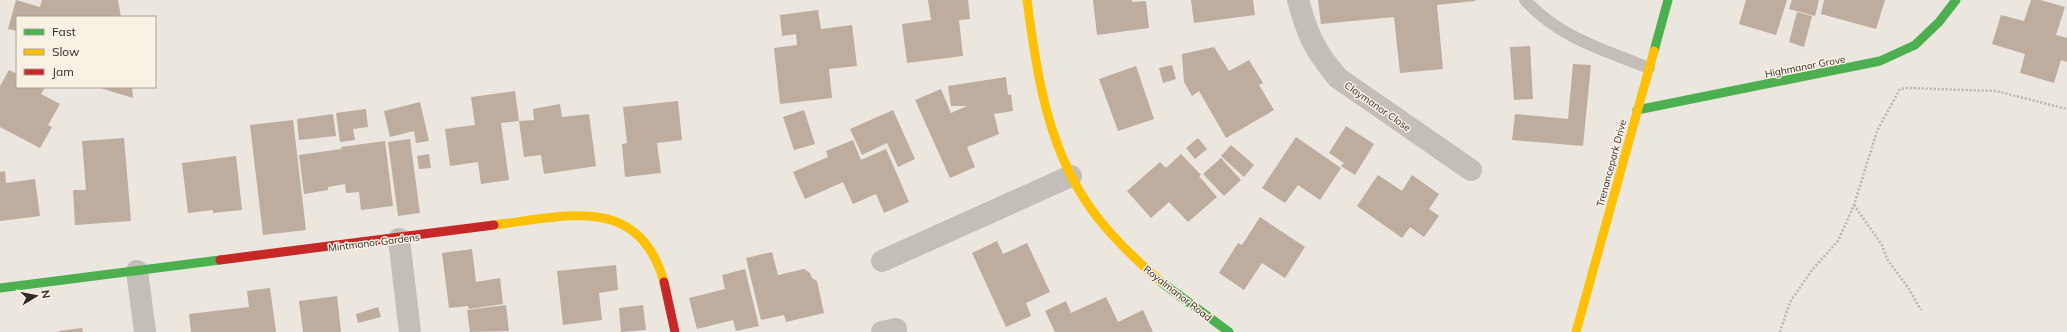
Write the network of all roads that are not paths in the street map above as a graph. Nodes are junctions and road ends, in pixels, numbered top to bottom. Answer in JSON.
{"nodes":[{"id":1,"x":1027,"y":0,"type":"edge"},
{"id":2,"x":1298,"y":0,"type":"edge"},
{"id":3,"x":1525,"y":0,"type":"edge"},
{"id":4,"x":1668,"y":0,"type":"edge"},
{"id":5,"x":1956,"y":0,"type":"edge"},
{"id":6,"x":1649,"y":68,"type":"junction"},
{"id":7,"x":1637,"y":110,"type":"junction"},
{"id":8,"x":1471,"y":170,"type":"dead end"},
{"id":9,"x":1071,"y":176,"type":"junction"},
{"id":10,"x":399,"y":239,"type":"junction"},
{"id":11,"x":882,"y":261,"type":"dead end"},
{"id":12,"x":137,"y":272,"type":"junction"},
{"id":13,"x":0,"y":288,"type":"edge"},
{"id":14,"x":145,"y":332,"type":"edge"},
{"id":15,"x":410,"y":332,"type":"edge"},
{"id":16,"x":675,"y":332,"type":"edge"},
{"id":17,"x":1229,"y":332,"type":"edge"},
{"id":18,"x":1576,"y":332,"type":"edge"}],
"edges":[{"from":1,"to":9,"type":"street","name":"Royalmanor Road"},
{"from":2,"to":8,"type":"street","name":"Claymanor Close"},
{"from":3,"to":6,"type":"lane"},
{"from":4,"to":6,"type":"street","name":"Trenancepark Drive"},
{"from":5,"to":7,"type":"street","name":"Highmanor Grove"},
{"from":6,"to":7,"type":"street","name":"Trenancepark Drive"},
{"from":7,"to":18,"type":"street","name":"Trenancepark Drive"},
{"from":9,"to":11,"type":"street"},
{"from":9,"to":17,"type":"street","name":"Royalmanor Road"},
{"from":10,"to":12,"type":"street","name":"Mintmanor Gardens"},
{"from":10,"to":15,"type":"street"},
{"from":10,"to":16,"type":"street","name":"Mintmanor Gardens"},
{"from":12,"to":13,"type":"street","name":"Mintmanor Gardens"},
{"from":12,"to":14,"type":"street"}]}
